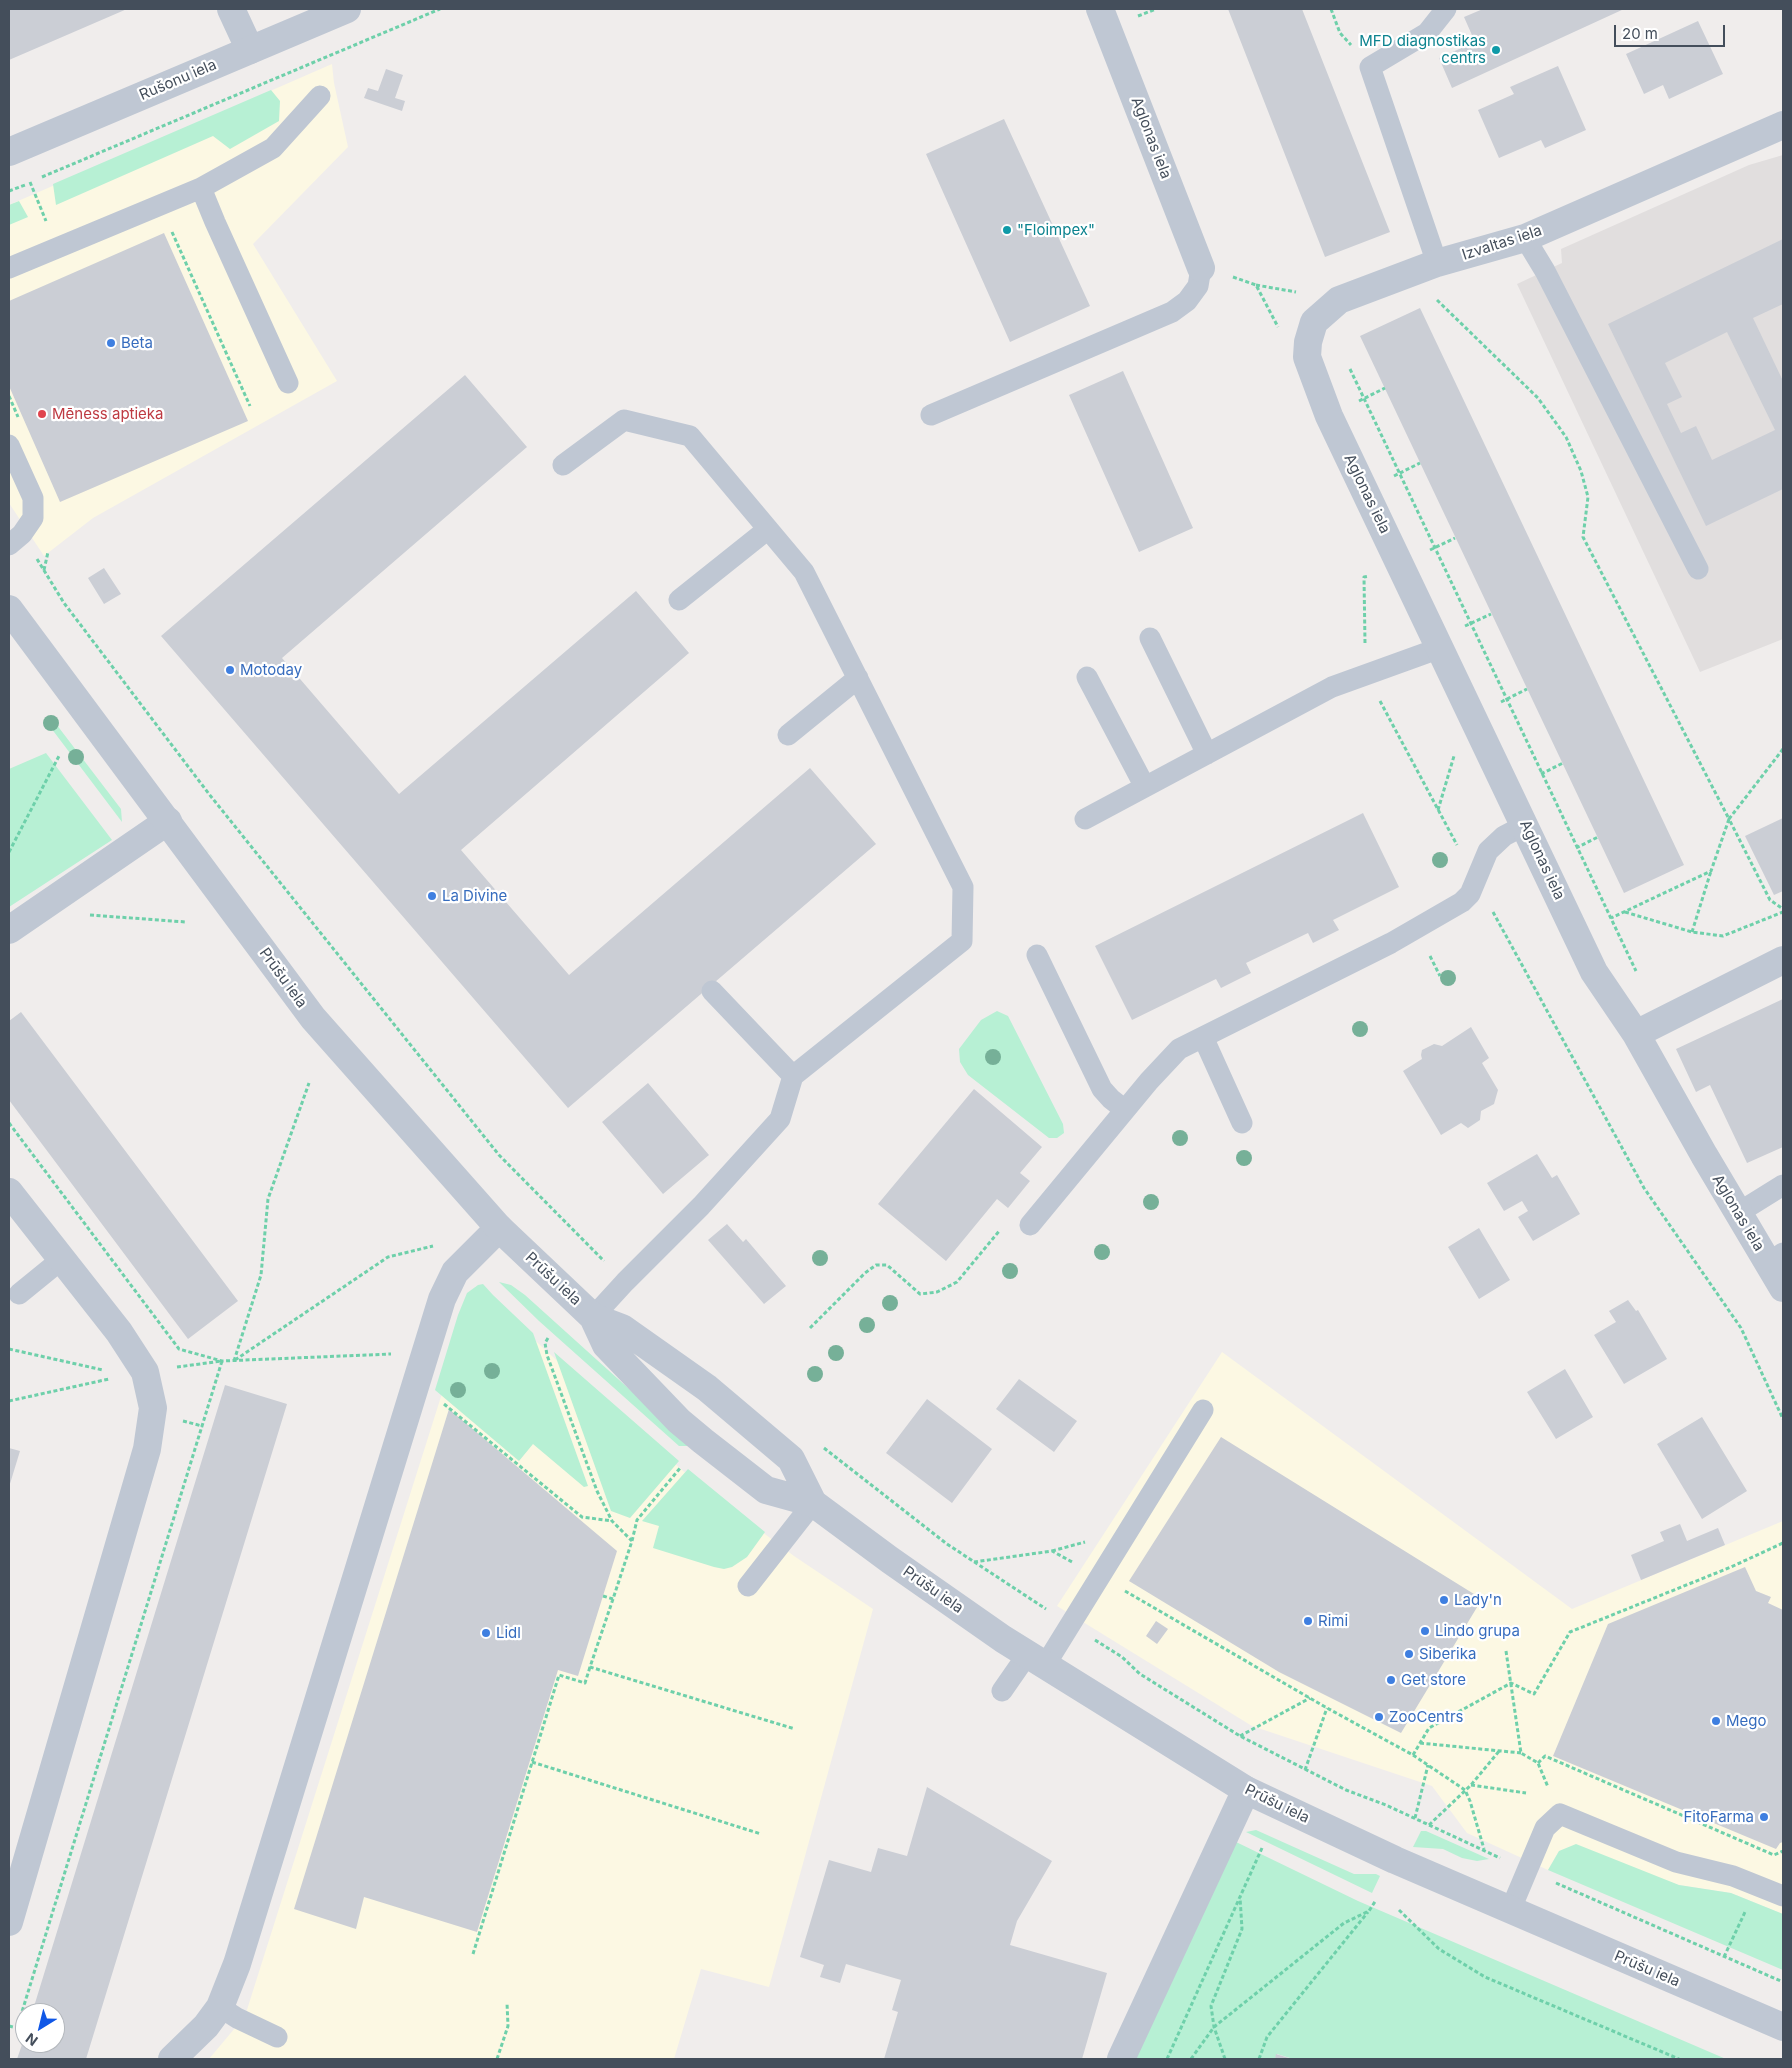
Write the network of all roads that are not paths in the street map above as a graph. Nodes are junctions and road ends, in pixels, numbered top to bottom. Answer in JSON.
{"nodes":[{"id":1,"x":231,"y":9,"type":"edge"},
{"id":2,"x":347,"y":9,"type":"edge"},
{"id":3,"x":1100,"y":9,"type":"edge"},
{"id":4,"x":1446,"y":9,"type":"edge"},
{"id":5,"x":250,"y":50,"type":"junction"},
{"id":6,"x":320,"y":96,"type":"dead end"},
{"id":7,"x":1783,"y":125,"type":"edge"},
{"id":8,"x":9,"y":152,"type":"edge"},
{"id":9,"x":201,"y":188,"type":"junction"},
{"id":10,"x":1525,"y":238,"type":"junction"},
{"id":11,"x":1437,"y":262,"type":"junction"},
{"id":12,"x":9,"y":268,"type":"edge"},
{"id":13,"x":1201,"y":268,"type":"joint"},
{"id":14,"x":288,"y":383,"type":"dead end"},
{"id":15,"x":930,"y":416,"type":"dead end"},
{"id":16,"x":1330,"y":416,"type":"joint"},
{"id":17,"x":9,"y":445,"type":"edge"},
{"id":18,"x":563,"y":465,"type":"dead end"},
{"id":19,"x":768,"y":529,"type":"junction"},
{"id":20,"x":15,"y":539,"type":"edge"},
{"id":21,"x":1698,"y":569,"type":"dead end"},
{"id":22,"x":679,"y":600,"type":"dead end"},
{"id":23,"x":9,"y":609,"type":"edge"},
{"id":24,"x":1150,"y":638,"type":"dead end"},
{"id":25,"x":1440,"y":648,"type":"junction"},
{"id":26,"x":1087,"y":677,"type":"dead end"},
{"id":27,"x":858,"y":678,"type":"junction"},
{"id":28,"x":788,"y":735,"type":"dead end"},
{"id":29,"x":1207,"y":754,"type":"junction"},
{"id":30,"x":1145,"y":787,"type":"junction"},
{"id":31,"x":1085,"y":819,"type":"dead end"},
{"id":32,"x":168,"y":821,"type":"junction"},
{"id":33,"x":1526,"y":825,"type":"junction"},
{"id":34,"x":9,"y":930,"type":"edge"},
{"id":35,"x":1037,"y":955,"type":"dead end"},
{"id":36,"x":1783,"y":960,"type":"edge"},
{"id":37,"x":712,"y":991,"type":"dead end"},
{"id":38,"x":1636,"y":1034,"type":"junction"},
{"id":39,"x":1203,"y":1037,"type":"junction"},
{"id":40,"x":793,"y":1076,"type":"junction"},
{"id":41,"x":1125,"y":1110,"type":"junction"},
{"id":42,"x":1242,"y":1123,"type":"dead end"},
{"id":43,"x":1783,"y":1185,"type":"edge"},
{"id":44,"x":9,"y":1192,"type":"edge"},
{"id":45,"x":1738,"y":1213,"type":"junction"},
{"id":46,"x":1030,"y":1225,"type":"dead end"},
{"id":47,"x":499,"y":1228,"type":"junction"},
{"id":48,"x":1776,"y":1258,"type":"edge"},
{"id":49,"x":62,"y":1259,"type":"junction"},
{"id":50,"x":1783,"y":1288,"type":"edge"},
{"id":51,"x":19,"y":1294,"type":"dead end"},
{"id":52,"x":593,"y":1317,"type":"junction"},
{"id":53,"x":1203,"y":1410,"type":"dead end"},
{"id":54,"x":813,"y":1503,"type":"junction"},
{"id":55,"x":748,"y":1586,"type":"dead end"},
{"id":56,"x":1036,"y":1661,"type":"junction"},
{"id":57,"x":1002,"y":1691,"type":"dead end"},
{"id":58,"x":1246,"y":1790,"type":"junction"},
{"id":59,"x":1783,"y":1896,"type":"edge"},
{"id":60,"x":1510,"y":1911,"type":"junction"},
{"id":61,"x":9,"y":1922,"type":"edge"},
{"id":62,"x":220,"y":2007,"type":"junction"},
{"id":63,"x":1783,"y":2027,"type":"edge"},
{"id":64,"x":277,"y":2037,"type":"dead end"},
{"id":65,"x":172,"y":2059,"type":"edge"},
{"id":66,"x":1121,"y":2059,"type":"edge"}],
"edges":[{"from":1,"to":5,"type":"street"},
{"from":2,"to":5,"type":"street","name":"Rušonu iela"},
{"from":3,"to":13,"type":"street","name":"Aglonas iela"},
{"from":4,"to":11,"type":"lane"},
{"from":5,"to":8,"type":"street","name":"Rušonu iela"},
{"from":6,"to":9,"type":"lane"},
{"from":7,"to":10,"type":"street","name":"Izvaltas iela"},
{"from":9,"to":12,"type":"lane"},
{"from":9,"to":14,"type":"lane"},
{"from":10,"to":11,"type":"street","name":"Izvaltas iela"},
{"from":10,"to":21,"type":"lane"},
{"from":11,"to":16,"type":"street","name":"Izvaltas iela"},
{"from":13,"to":15,"type":"lane"},
{"from":16,"to":25,"type":"street","name":"Aglonas iela"},
{"from":17,"to":20,"type":"lane"},
{"from":18,"to":19,"type":"lane"},
{"from":19,"to":22,"type":"lane"},
{"from":19,"to":27,"type":"lane"},
{"from":23,"to":32,"type":"street","name":"Prūšu iela"},
{"from":24,"to":29,"type":"lane"},
{"from":25,"to":29,"type":"lane"},
{"from":25,"to":33,"type":"street","name":"Aglonas iela"},
{"from":26,"to":30,"type":"lane"},
{"from":27,"to":28,"type":"lane"},
{"from":27,"to":40,"type":"lane"},
{"from":29,"to":30,"type":"lane"},
{"from":30,"to":31,"type":"lane"},
{"from":32,"to":34,"type":"street"},
{"from":32,"to":47,"type":"street","name":"Prūšu iela"},
{"from":33,"to":38,"type":"street","name":"Aglonas iela"},
{"from":33,"to":39,"type":"lane"},
{"from":35,"to":41,"type":"lane"},
{"from":36,"to":38,"type":"street"},
{"from":37,"to":40,"type":"lane"},
{"from":38,"to":45,"type":"street","name":"Aglonas iela"},
{"from":39,"to":41,"type":"lane"},
{"from":39,"to":42,"type":"lane"},
{"from":40,"to":52,"type":"lane"},
{"from":41,"to":46,"type":"lane"},
{"from":43,"to":45,"type":"lane"},
{"from":44,"to":49,"type":"street"},
{"from":45,"to":48,"type":"street","name":"Aglonas iela"},
{"from":47,"to":52,"type":"street","name":"Prūšu iela"},
{"from":47,"to":62,"type":"street"},
{"from":48,"to":50,"type":"street","name":"Aglonas iela"},
{"from":49,"to":51,"type":"lane"},
{"from":49,"to":61,"type":"street"},
{"from":52,"to":54,"type":"street","name":"Prūšu iela"},
{"from":52,"to":54,"type":"street","name":"Prūšu iela"},
{"from":53,"to":56,"type":"lane"},
{"from":54,"to":55,"type":"lane"},
{"from":54,"to":56,"type":"street","name":"Prūšu iela"},
{"from":56,"to":57,"type":"lane"},
{"from":56,"to":58,"type":"street","name":"Prūšu iela"},
{"from":58,"to":60,"type":"street","name":"Prūšu iela"},
{"from":58,"to":66,"type":"street"},
{"from":59,"to":60,"type":"lane"},
{"from":60,"to":63,"type":"street","name":"Prūšu iela"},
{"from":62,"to":64,"type":"lane"},
{"from":62,"to":65,"type":"street"}]}
